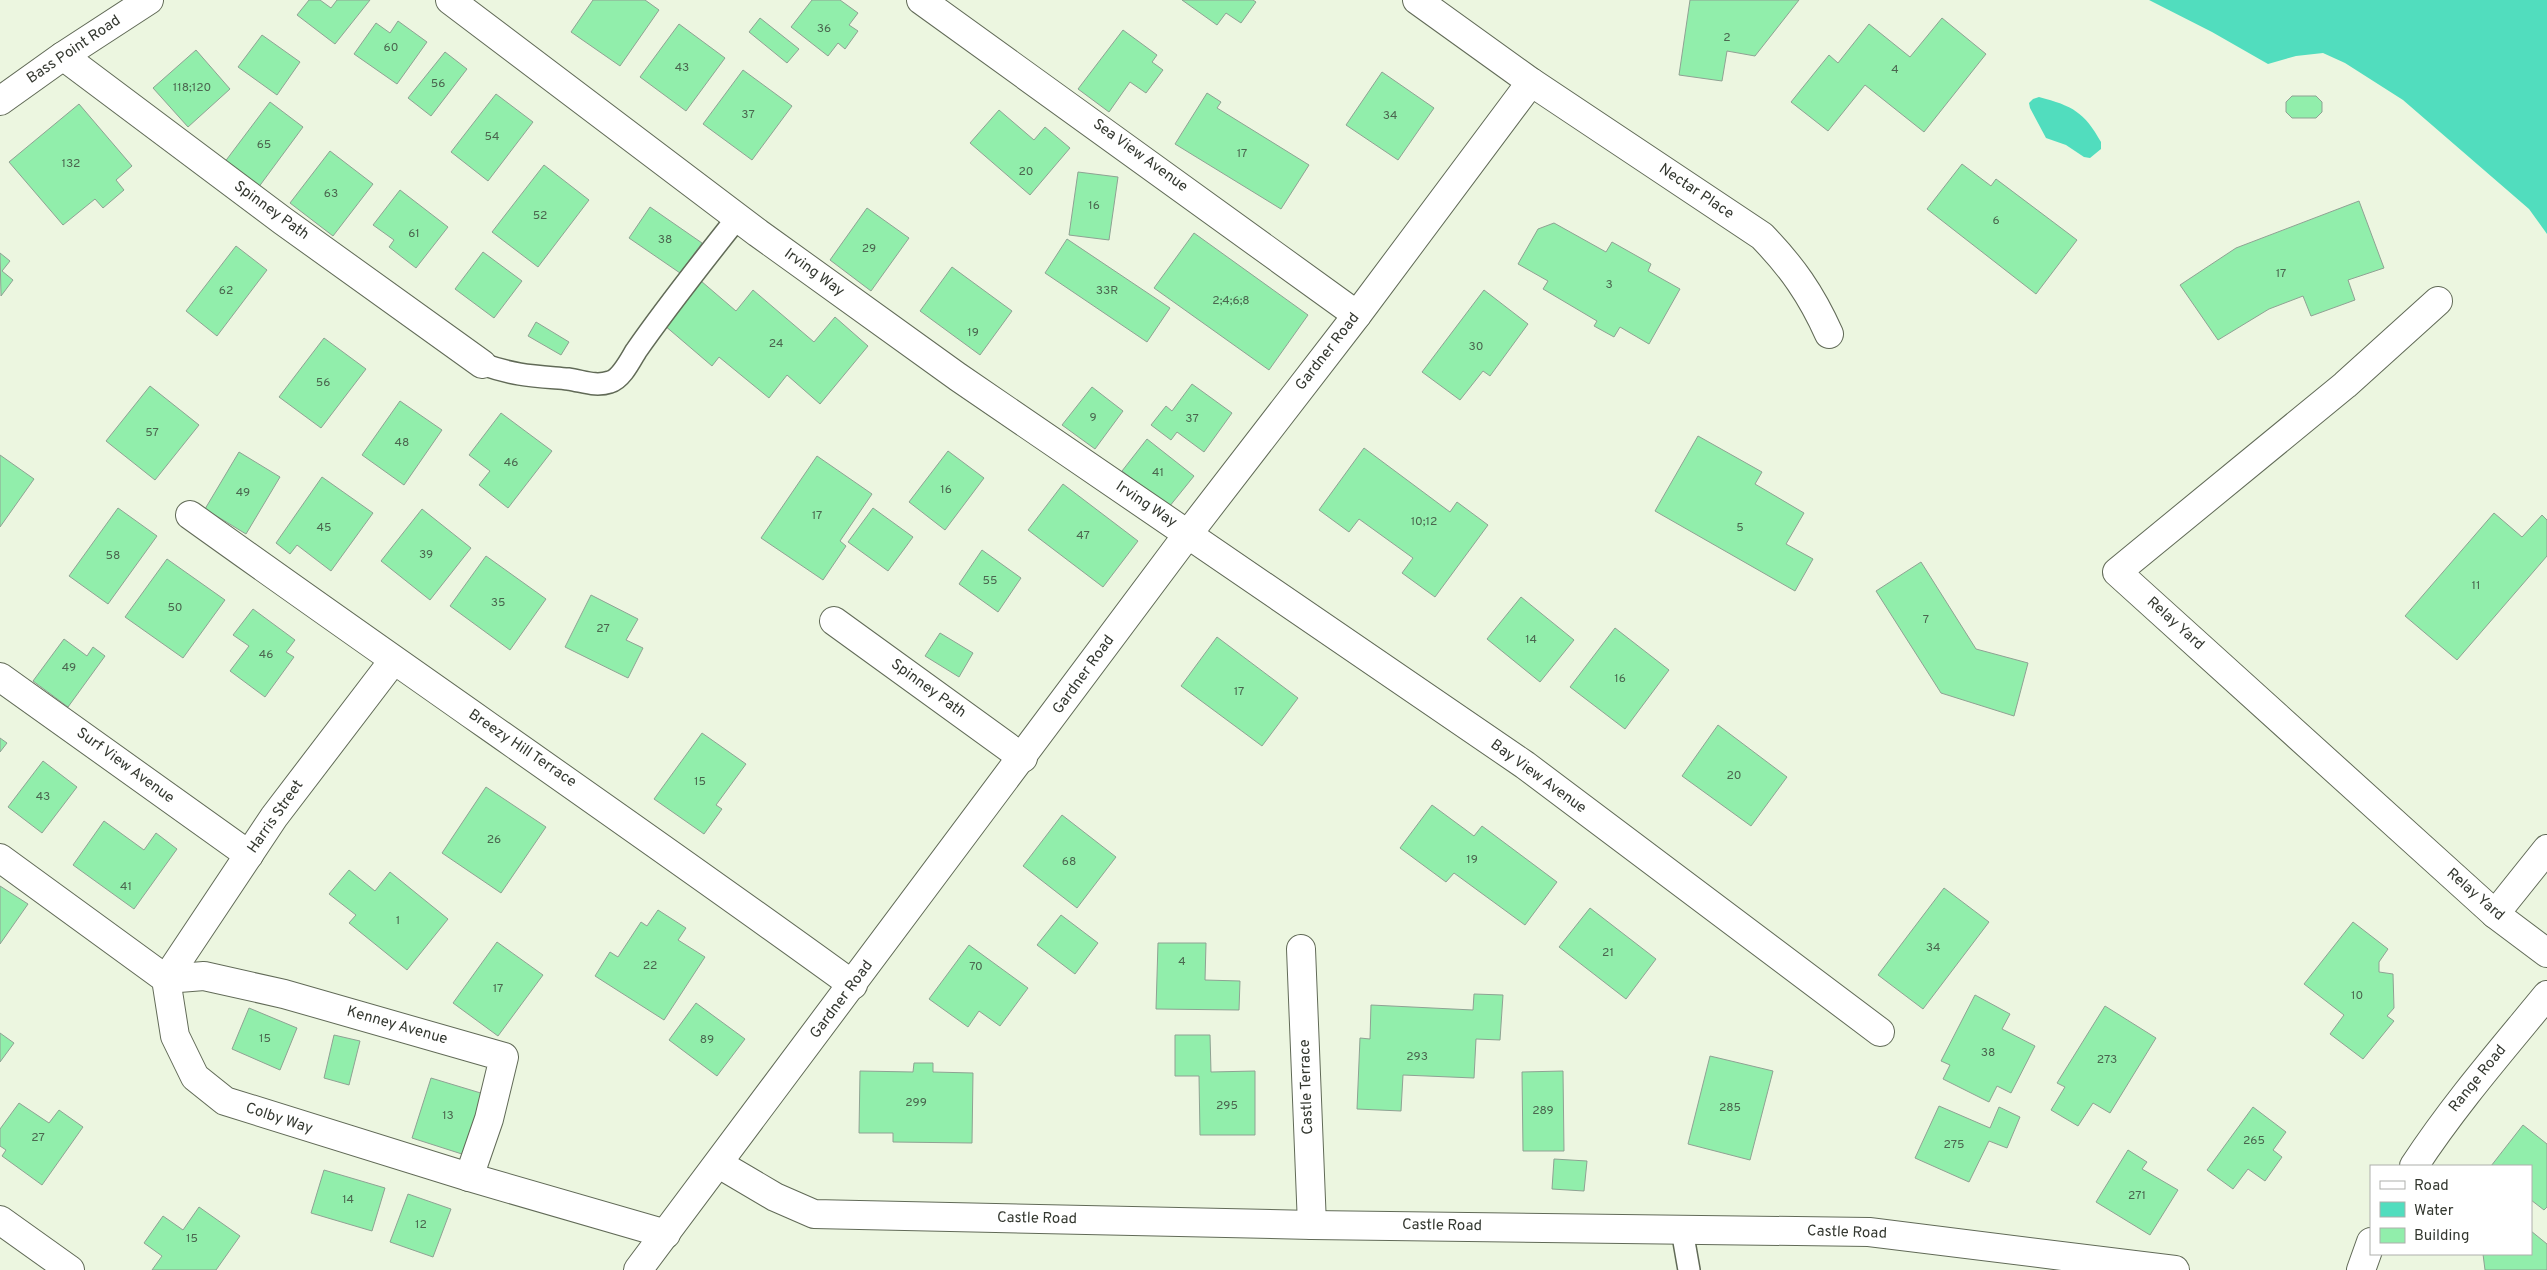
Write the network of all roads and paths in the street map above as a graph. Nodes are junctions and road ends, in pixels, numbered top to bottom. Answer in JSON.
{"nodes":[{"id":1,"x":149,"y":0,"type":"edge"},
{"id":2,"x":450,"y":0,"type":"edge"},
{"id":3,"x":921,"y":0,"type":"edge"},
{"id":4,"x":1417,"y":0,"type":"edge"},
{"id":5,"x":63,"y":56,"type":"junction"},
{"id":6,"x":1531,"y":82,"type":"junction"},
{"id":7,"x":0,"y":101,"type":"edge"},
{"id":8,"x":738,"y":217,"type":"junction"},
{"id":9,"x":2438,"y":301,"type":"dead end"},
{"id":10,"x":1357,"y":315,"type":"junction"},
{"id":11,"x":1829,"y":334,"type":"dead end"},
{"id":12,"x":482,"y":364,"type":"joint"},
{"id":13,"x":190,"y":515,"type":"dead end"},
{"id":14,"x":1188,"y":534,"type":"junction"},
{"id":15,"x":834,"y":621,"type":"dead end"},
{"id":16,"x":393,"y":661,"type":"junction"},
{"id":17,"x":0,"y":677,"type":"edge"},
{"id":18,"x":1023,"y":758,"type":"junction"},
{"id":19,"x":2547,"y":849,"type":"edge"},
{"id":20,"x":249,"y":855,"type":"junction"},
{"id":21,"x":0,"y":858,"type":"edge"},
{"id":22,"x":2495,"y":914,"type":"junction"},
{"id":23,"x":1301,"y":949,"type":"dead end"},
{"id":24,"x":2547,"y":953,"type":"edge"},
{"id":25,"x":166,"y":979,"type":"junction"},
{"id":26,"x":853,"y":985,"type":"junction"},
{"id":27,"x":2547,"y":995,"type":"edge"},
{"id":28,"x":1880,"y":1032,"type":"dead end"},
{"id":29,"x":719,"y":1164,"type":"junction"},
{"id":30,"x":2415,"y":1165,"type":"edge"},
{"id":31,"x":469,"y":1177,"type":"junction"},
{"id":32,"x":0,"y":1220,"type":"edge"},
{"id":33,"x":1312,"y":1225,"type":"junction"},
{"id":34,"x":1682,"y":1230,"type":"junction"},
{"id":35,"x":666,"y":1234,"type":"junction"},
{"id":36,"x":2370,"y":1245,"type":"edge"},
{"id":37,"x":70,"y":1270,"type":"edge"},
{"id":38,"x":638,"y":1270,"type":"edge"},
{"id":39,"x":1689,"y":1270,"type":"edge"},
{"id":40,"x":2175,"y":1270,"type":"edge"},
{"id":41,"x":2361,"y":1270,"type":"edge"}],
"edges":[{"from":1,"to":5,"type":"street","name":"Bass Point Road"},
{"from":2,"to":8,"type":"street","name":"Irving Way"},
{"from":3,"to":10,"type":"street","name":"Sea View Avenue"},
{"from":4,"to":6,"type":"street"},
{"from":5,"to":7,"type":"street","name":"Bass Point Road"},
{"from":5,"to":12,"type":"street","name":"Spinney Path"},
{"from":6,"to":10,"type":"street","name":"Gardner Road"},
{"from":6,"to":11,"type":"street","name":"Nectar Place"},
{"from":8,"to":12,"type":"lane"},
{"from":8,"to":14,"type":"street","name":"Irving Way"},
{"from":9,"to":22,"type":"street","name":"Relay Yard"},
{"from":10,"to":14,"type":"street","name":"Gardner Road"},
{"from":13,"to":16,"type":"street","name":"Breezy Hill Terrace"},
{"from":14,"to":18,"type":"street","name":"Gardner Road"},
{"from":14,"to":28,"type":"street","name":"Bay View Avenue"},
{"from":15,"to":18,"type":"street","name":"Spinney Path"},
{"from":16,"to":20,"type":"street","name":"Harris Street"},
{"from":16,"to":26,"type":"street","name":"Breezy Hill Terrace"},
{"from":17,"to":20,"type":"street","name":"Surf View Avenue"},
{"from":18,"to":26,"type":"street","name":"Gardner Road"},
{"from":19,"to":22,"type":"street"},
{"from":20,"to":25,"type":"street","name":"Harris Street"},
{"from":21,"to":25,"type":"street"},
{"from":22,"to":24,"type":"street","name":"Relay Yard"},
{"from":23,"to":33,"type":"street","name":"Castle Terrace"},
{"from":25,"to":31,"type":"street","name":"Colby Way"},
{"from":25,"to":31,"type":"street","name":"Kenney Avenue"},
{"from":26,"to":29,"type":"street","name":"Gardner Road"},
{"from":27,"to":30,"type":"street","name":"Range Road"},
{"from":29,"to":33,"type":"street","name":"Castle Road"},
{"from":29,"to":35,"type":"street","name":"Gardner Road"},
{"from":31,"to":35,"type":"street","name":"Colby Way"},
{"from":32,"to":37,"type":"street"},
{"from":33,"to":34,"type":"street","name":"Castle Road"},
{"from":34,"to":39,"type":"lane"},
{"from":34,"to":40,"type":"street","name":"Castle Road"},
{"from":35,"to":38,"type":"street","name":"Gardner Road"},
{"from":36,"to":41,"type":"street"}]}
